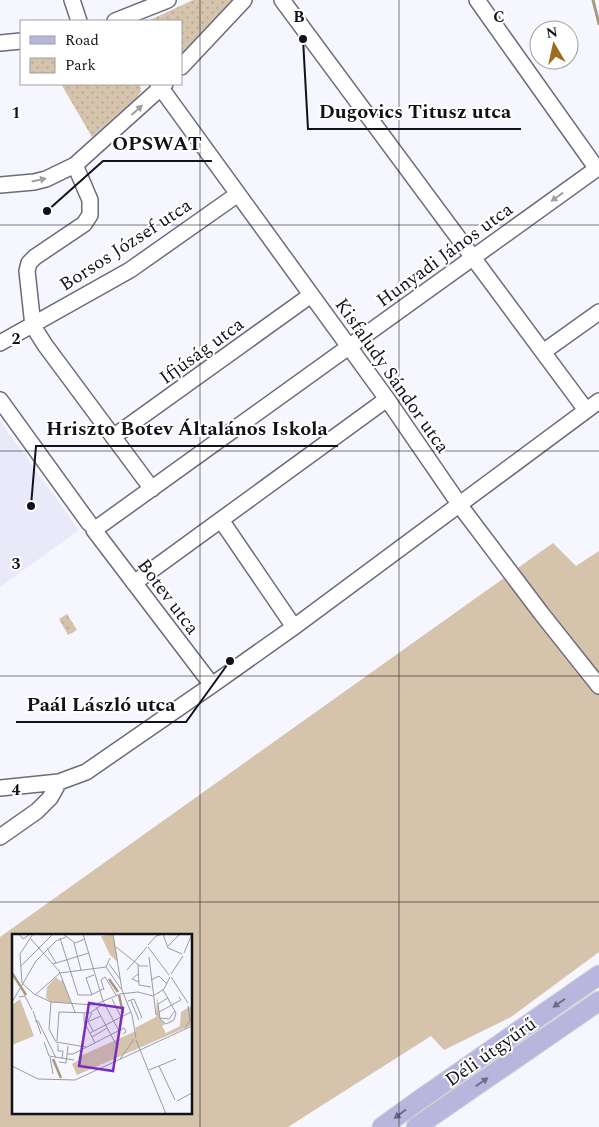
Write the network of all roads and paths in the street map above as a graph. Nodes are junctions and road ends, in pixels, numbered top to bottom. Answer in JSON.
{"nodes":[{"id":1,"x":72,"y":0,"type":"edge"},
{"id":2,"x":168,"y":0,"type":"edge"},
{"id":3,"x":244,"y":0,"type":"edge"},
{"id":4,"x":282,"y":0,"type":"edge"},
{"id":5,"x":477,"y":0,"type":"edge"},
{"id":6,"x":79,"y":20,"type":"edge"},
{"id":7,"x":117,"y":20,"type":"edge"},
{"id":8,"x":20,"y":41,"type":"edge"},
{"id":9,"x":0,"y":43,"type":"edge"},
{"id":10,"x":182,"y":66,"type":"edge"},
{"id":11,"x":162,"y":85,"type":"edge"},
{"id":12,"x":75,"y":165,"type":"junction"},
{"id":13,"x":598,"y":168,"type":"edge"},
{"id":14,"x":0,"y":184,"type":"edge"},
{"id":15,"x":238,"y":194,"type":"junction"},
{"id":16,"x":473,"y":258,"type":"junction"},
{"id":17,"x":311,"y":295,"type":"junction"},
{"id":18,"x":599,"y":312,"type":"edge"},
{"id":19,"x":33,"y":326,"type":"junction"},
{"id":20,"x":0,"y":343,"type":"edge"},
{"id":21,"x":349,"y":347,"type":"junction"},
{"id":22,"x":543,"y":352,"type":"junction"},
{"id":23,"x":387,"y":399,"type":"junction"},
{"id":24,"x":0,"y":400,"type":"edge"},
{"id":25,"x":599,"y":401,"type":"edge"},
{"id":26,"x":586,"y":410,"type":"junction"},
{"id":27,"x":113,"y":437,"type":"junction"},
{"id":28,"x":152,"y":489,"type":"junction"},
{"id":29,"x":459,"y":504,"type":"junction"},
{"id":30,"x":221,"y":520,"type":"junction"},
{"id":31,"x":92,"y":527,"type":"junction"},
{"id":32,"x":134,"y":583,"type":"junction"},
{"id":33,"x":294,"y":626,"type":"junction"},
{"id":34,"x":212,"y":685,"type":"junction"},
{"id":35,"x":599,"y":686,"type":"edge"},
{"id":36,"x":59,"y":782,"type":"junction"},
{"id":37,"x":0,"y":788,"type":"edge"},
{"id":38,"x":0,"y":837,"type":"edge"},
{"id":39,"x":599,"y":975,"type":"edge"},
{"id":40,"x":599,"y":1000,"type":"edge"},
{"id":41,"x":382,"y":1127,"type":"edge"},
{"id":42,"x":416,"y":1127,"type":"edge"}],
"edges":[{"from":1,"to":6,"type":"street"},
{"from":2,"to":7,"type":"street"},
{"from":3,"to":10,"type":"street"},
{"from":4,"to":16,"type":"street"},
{"from":5,"to":13,"type":"street"},
{"from":8,"to":9,"type":"street"},
{"from":12,"to":11,"type":"street","one_way":true},
{"from":11,"to":15,"type":"street","name":"Kisfaludy Sándor utca"},
{"from":14,"to":12,"type":"street","one_way":true},
{"from":12,"to":19,"type":"street","name":"Borsos József utca"},
{"from":13,"to":16,"type":"street","name":"Hunyadi János utca","one_way":true},
{"from":15,"to":17,"type":"street","name":"Kisfaludy Sándor utca"},
{"from":15,"to":19,"type":"street","name":"Borsos József utca"},
{"from":16,"to":21,"type":"street","name":"Hunyadi János utca"},
{"from":16,"to":22,"type":"street"},
{"from":17,"to":21,"type":"street","name":"Kisfaludy Sándor utca"},
{"from":17,"to":27,"type":"street","name":"Ifjúság utca"},
{"from":18,"to":22,"type":"street"},
{"from":19,"to":20,"type":"street","name":"Borsos József utca"},
{"from":19,"to":27,"type":"street","name":"Borsos József utca"},
{"from":21,"to":23,"type":"street","name":"Kisfaludy Sándor utca"},
{"from":21,"to":28,"type":"street","name":"Hunyadi János utca"},
{"from":22,"to":26,"type":"street"},
{"from":23,"to":29,"type":"street","name":"Kisfaludy Sándor utca"},
{"from":23,"to":30,"type":"street"},
{"from":24,"to":31,"type":"street","name":"Botev utca"},
{"from":25,"to":26,"type":"street"},
{"from":26,"to":29,"type":"street"},
{"from":27,"to":28,"type":"street","name":"Borsos József utca"},
{"from":28,"to":31,"type":"street","name":"Hunyadi János utca"},
{"from":29,"to":33,"type":"street"},
{"from":29,"to":35,"type":"street","name":"Kisfaludy Sándor utca"},
{"from":30,"to":32,"type":"street"},
{"from":30,"to":33,"type":"street"},
{"from":31,"to":32,"type":"street","name":"Botev utca"},
{"from":32,"to":34,"type":"street","name":"Botev utca"},
{"from":33,"to":34,"type":"street"},
{"from":34,"to":36,"type":"street"},
{"from":36,"to":37,"type":"street"},
{"from":36,"to":38,"type":"street"},
{"from":39,"to":41,"type":"main road","name":"Déli útgyűrű","one_way":true},
{"from":42,"to":40,"type":"main road","name":"Déli útgyűrű","one_way":true}]}
